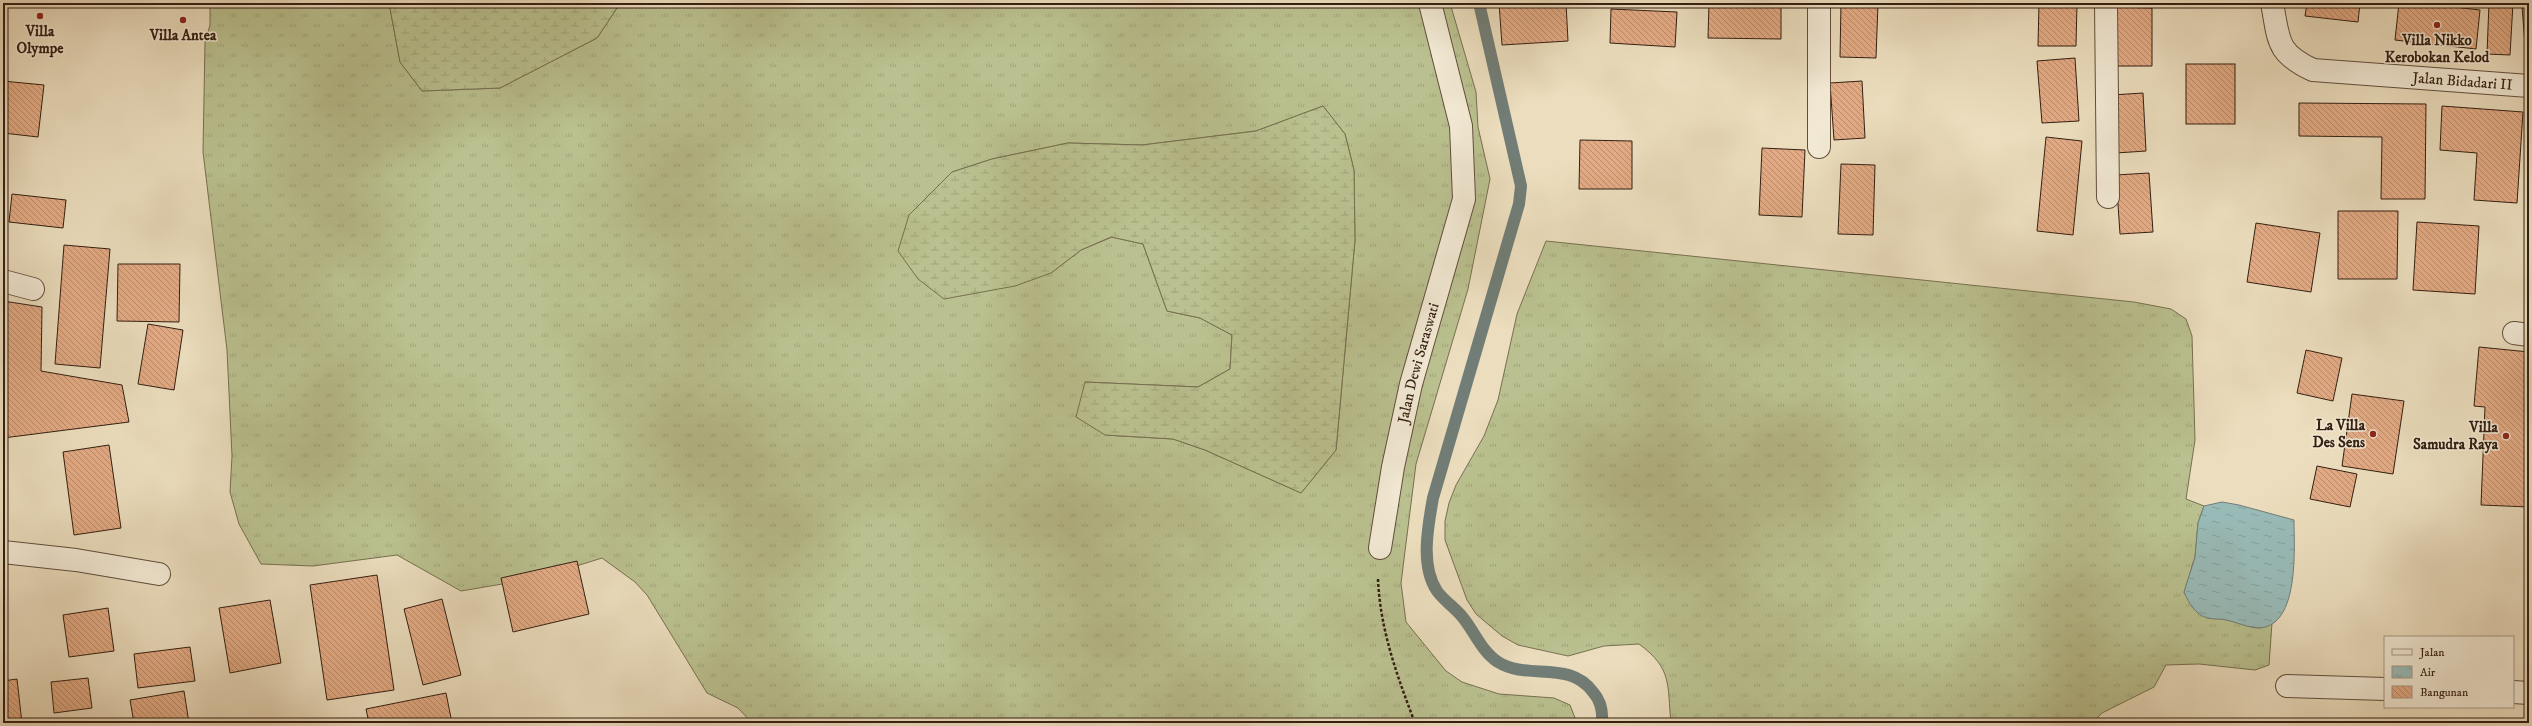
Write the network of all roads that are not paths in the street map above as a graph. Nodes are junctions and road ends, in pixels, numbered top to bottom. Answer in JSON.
{"nodes":[{"id":1,"x":1430,"y":3,"type":"edge"},
{"id":2,"x":1819,"y":3,"type":"edge"},
{"id":3,"x":2106,"y":3,"type":"edge"},
{"id":4,"x":2272,"y":3,"type":"edge"},
{"id":5,"x":2529,"y":86,"type":"edge"},
{"id":6,"x":1819,"y":147,"type":"dead end"},
{"id":7,"x":2108,"y":197,"type":"dead end"},
{"id":8,"x":3,"y":281,"type":"edge"},
{"id":9,"x":33,"y":289,"type":"dead end"},
{"id":10,"x":1380,"y":548,"type":"road end"},
{"id":11,"x":3,"y":552,"type":"edge"},
{"id":12,"x":159,"y":574,"type":"dead end"},
{"id":13,"x":2287,"y":686,"type":"dead end"},
{"id":14,"x":2384,"y":689,"type":"edge"},
{"id":15,"x":2514,"y":692,"type":"edge"},
{"id":16,"x":2529,"y":693,"type":"edge"}],
"edges":[{"from":1,"to":10,"type":"street","name":"Jalan Dewi Saraswati"},
{"from":2,"to":6,"type":"street"},
{"from":3,"to":7,"type":"street"},
{"from":4,"to":5,"type":"street","name":"Jalan Bidadari II"},
{"from":8,"to":9,"type":"street"},
{"from":11,"to":12,"type":"street"},
{"from":13,"to":14,"type":"street"},
{"from":15,"to":16,"type":"street"}]}
